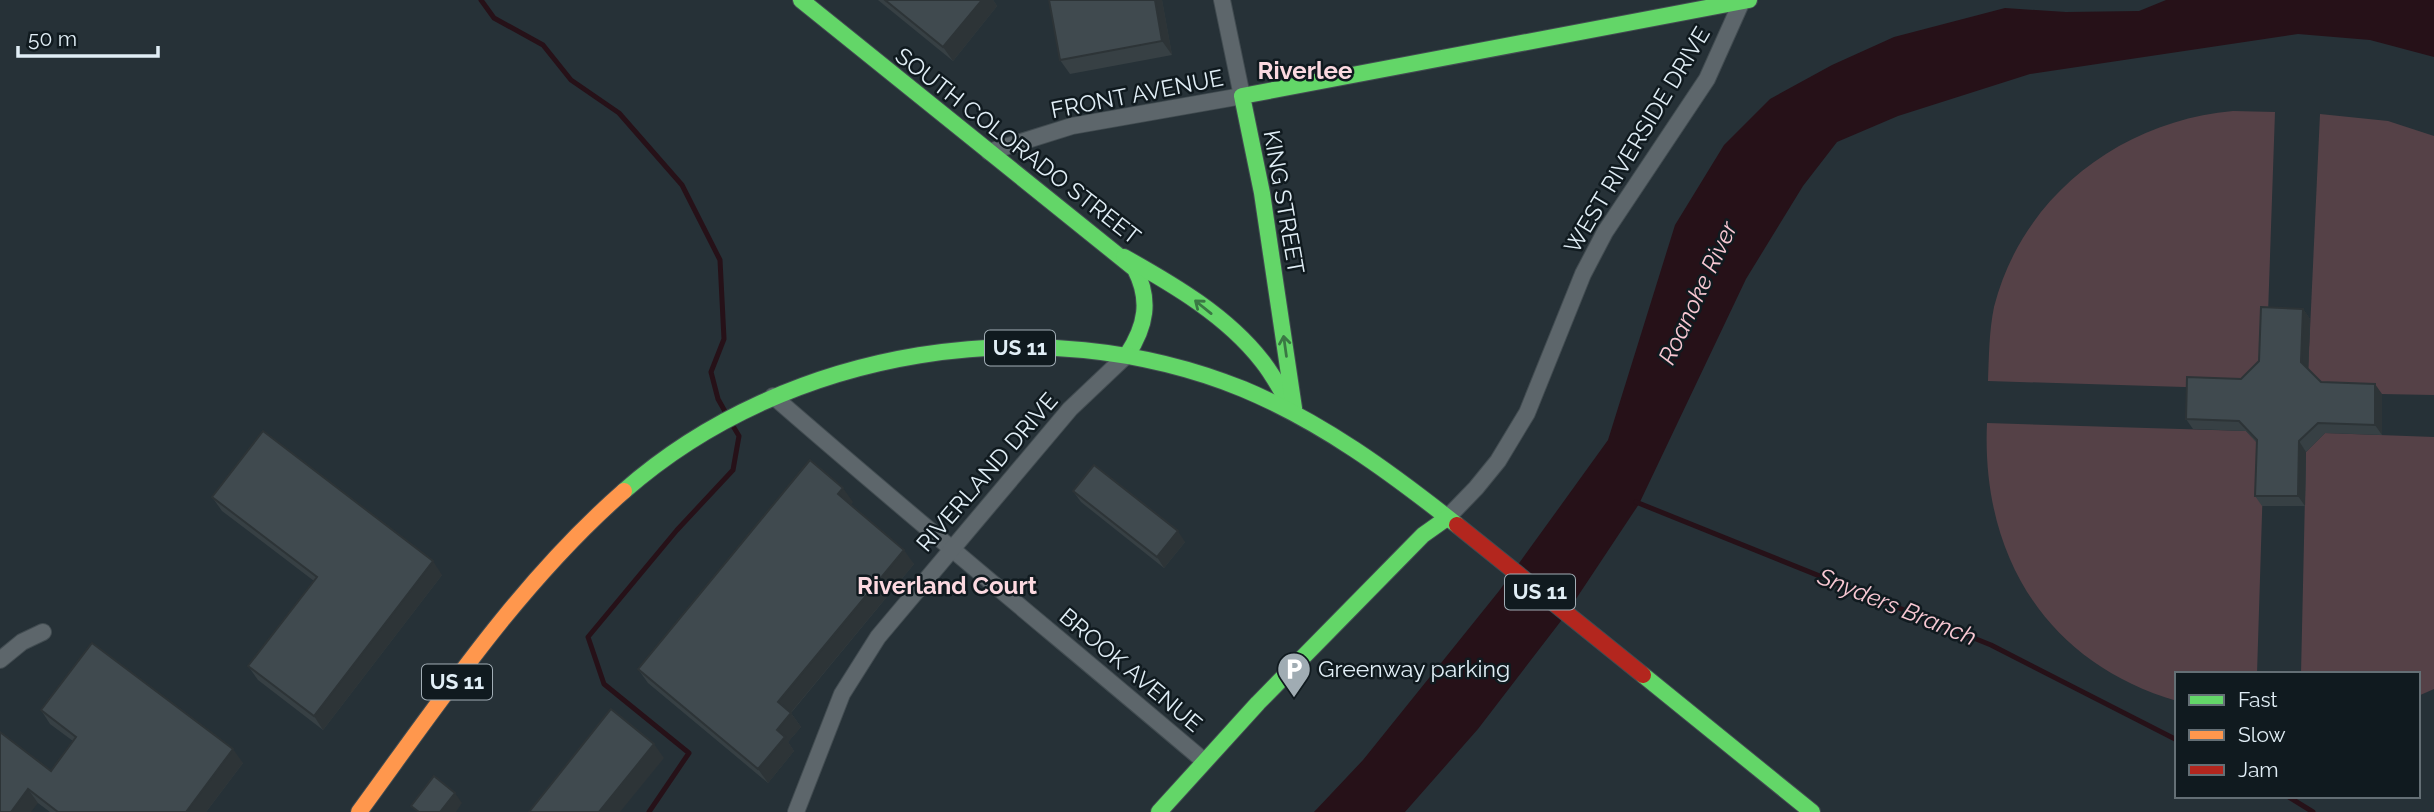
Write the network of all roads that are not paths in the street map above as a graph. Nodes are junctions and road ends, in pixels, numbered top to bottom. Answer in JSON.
{"nodes":[{"id":1,"x":801,"y":0,"type":"edge"},
{"id":2,"x":1222,"y":0,"type":"edge"},
{"id":3,"x":1745,"y":1,"type":"edge"},
{"id":4,"x":1673,"y":7,"type":"edge"},
{"id":5,"x":1242,"y":96,"type":"junction"},
{"id":6,"x":989,"y":152,"type":"junction"},
{"id":7,"x":1124,"y":257,"type":"junction"},
{"id":8,"x":1127,"y":355,"type":"junction"},
{"id":9,"x":773,"y":396,"type":"junction"},
{"id":10,"x":1294,"y":413,"type":"junction"},
{"id":11,"x":1447,"y":517,"type":"junction"},
{"id":12,"x":950,"y":550,"type":"junction"},
{"id":13,"x":43,"y":632,"type":"dead end"},
{"id":14,"x":0,"y":660,"type":"edge"},
{"id":15,"x":1204,"y":761,"type":"junction"},
{"id":16,"x":359,"y":812,"type":"edge"},
{"id":17,"x":796,"y":812,"type":"edge"},
{"id":18,"x":1159,"y":812,"type":"edge"},
{"id":19,"x":1812,"y":812,"type":"edge"}],
"edges":[{"from":1,"to":6,"type":"main road","name":"SOUTH COLORADO STREET"},
{"from":2,"to":5,"type":"street","name":"KING STREET"},
{"from":3,"to":4,"type":"main road","name":"FRONT AVENUE"},
{"from":3,"to":11,"type":"street","name":"WEST RIVERSIDE DRIVE"},
{"from":4,"to":5,"type":"main road","name":"FRONT AVENUE"},
{"from":5,"to":6,"type":"street","name":"FRONT AVENUE"},
{"from":10,"to":5,"type":"main road","name":"KING STREET","one_way":true},
{"from":6,"to":7,"type":"main road","name":"SOUTH COLORADO STREET"},
{"from":7,"to":8,"type":"main road","name":"SOUTH COLORADO STREET"},
{"from":10,"to":7,"type":"main road","one_way":true},
{"from":8,"to":9,"type":"main road","number":"US 11"},
{"from":8,"to":10,"type":"main road","number":"US 11"},
{"from":8,"to":12,"type":"street","name":"RIVERLAND DRIVE"},
{"from":9,"to":12,"type":"street","name":"BROOK AVENUE"},
{"from":9,"to":16,"type":"main road","number":"US 11"},
{"from":10,"to":11,"type":"main road","number":"US 11"},
{"from":11,"to":15,"type":"main road"},
{"from":11,"to":19,"type":"main road","number":"US 11"},
{"from":12,"to":15,"type":"street","name":"BROOK AVENUE"},
{"from":12,"to":17,"type":"street","name":"RIVERLAND DRIVE"},
{"from":13,"to":14,"type":"street"},
{"from":15,"to":18,"type":"main road"}]}
